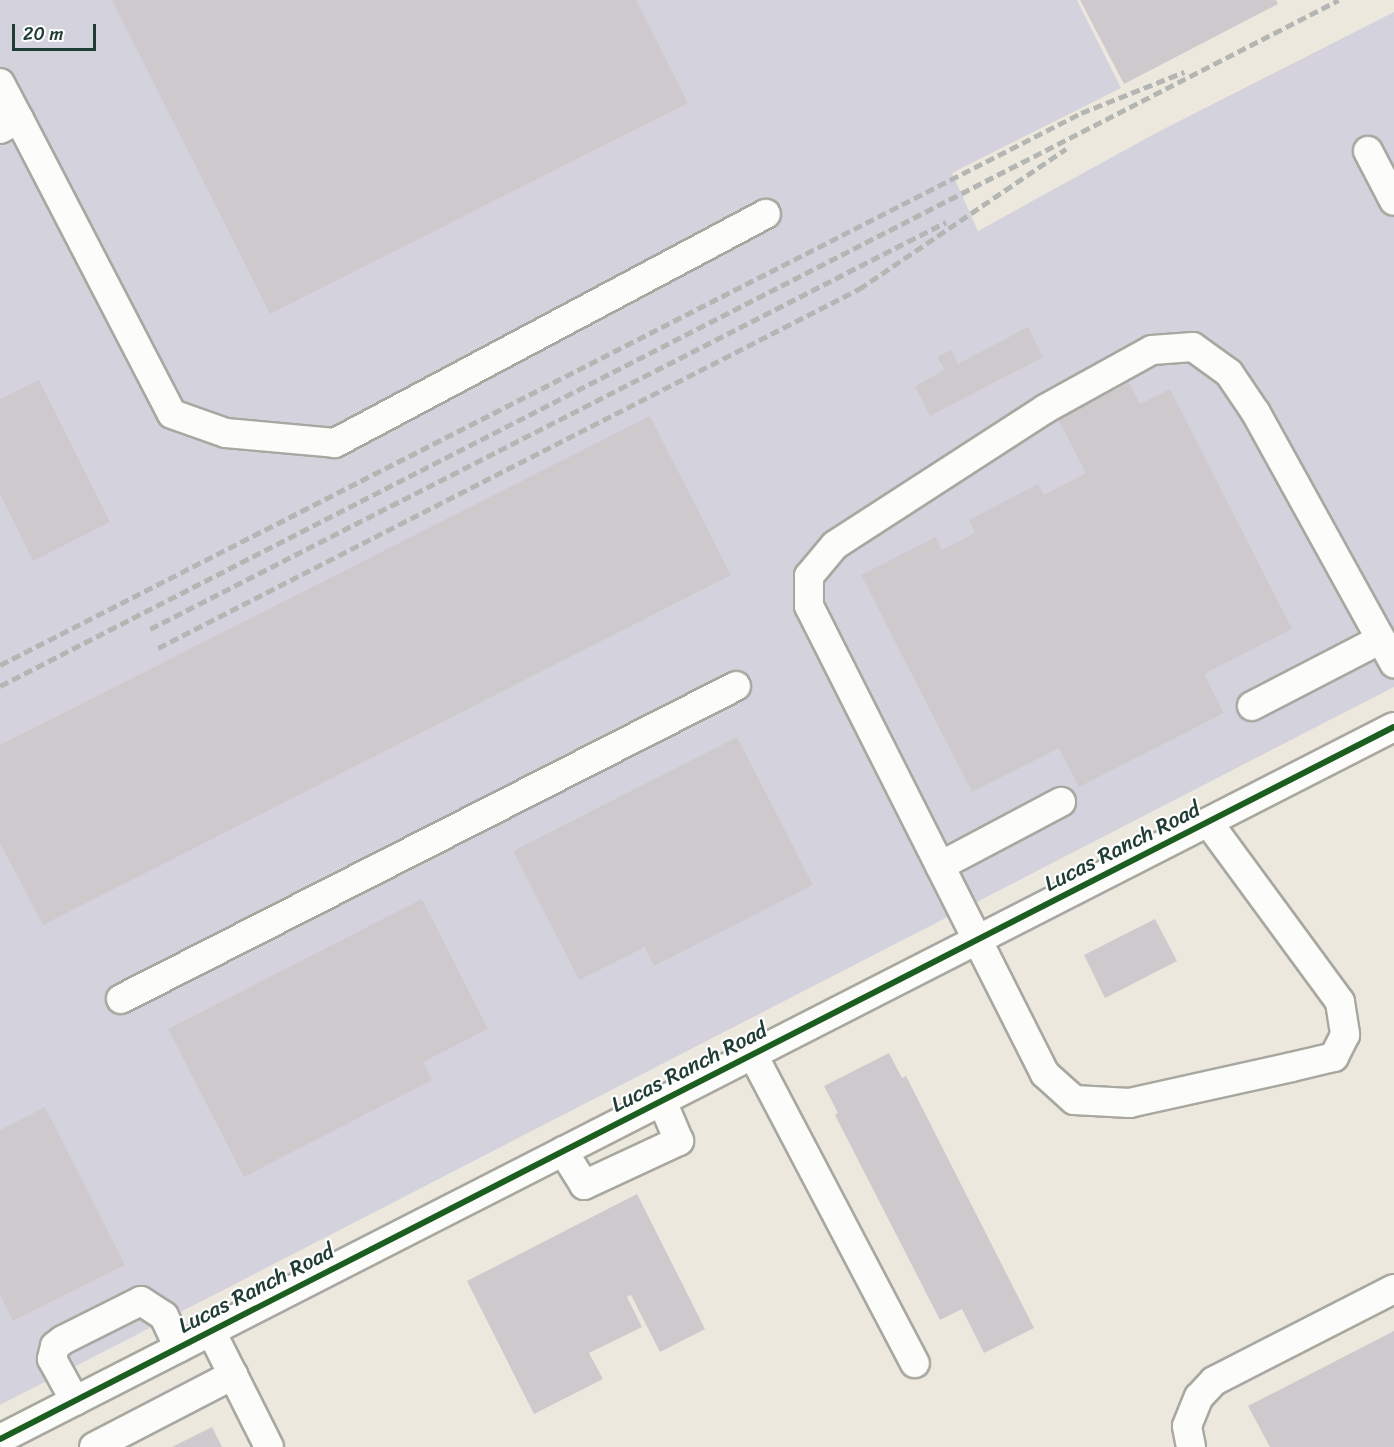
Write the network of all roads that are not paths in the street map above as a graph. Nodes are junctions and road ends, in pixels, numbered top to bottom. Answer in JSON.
{"nodes":[{"id":1,"x":0,"y":83,"type":"edge"},
{"id":2,"x":10,"y":124,"type":"edge"},
{"id":3,"x":1368,"y":151,"type":"dead end"},
{"id":4,"x":1394,"y":201,"type":"edge"},
{"id":5,"x":766,"y":214,"type":"dead end"},
{"id":6,"x":1387,"y":651,"type":"edge"},
{"id":7,"x":736,"y":686,"type":"dead end"},
{"id":8,"x":1252,"y":706,"type":"dead end"},
{"id":9,"x":1394,"y":727,"type":"edge"},
{"id":10,"x":1061,"y":802,"type":"dead end"},
{"id":11,"x":1208,"y":822,"type":"junction"},
{"id":12,"x":940,"y":866,"type":"junction"},
{"id":13,"x":978,"y":939,"type":"junction"},
{"id":14,"x":121,"y":999,"type":"dead end"},
{"id":15,"x":753,"y":1055,"type":"junction"},
{"id":16,"x":662,"y":1101,"type":"junction"},
{"id":17,"x":563,"y":1151,"type":"junction"},
{"id":18,"x":1394,"y":1289,"type":"edge"},
{"id":19,"x":211,"y":1331,"type":"junction"},
{"id":20,"x":179,"y":1348,"type":"junction"},
{"id":21,"x":915,"y":1363,"type":"dead end"},
{"id":22,"x":233,"y":1375,"type":"junction"},
{"id":23,"x":75,"y":1401,"type":"junction"},
{"id":24,"x":0,"y":1439,"type":"edge"},
{"id":25,"x":94,"y":1447,"type":"edge"},
{"id":26,"x":269,"y":1447,"type":"edge"},
{"id":27,"x":1191,"y":1447,"type":"edge"}],
"edges":[{"from":1,"to":2,"type":"street"},
{"from":2,"to":5,"type":"street"},
{"from":3,"to":4,"type":"street"},
{"from":6,"to":8,"type":"street"},
{"from":6,"to":12,"type":"street"},
{"from":7,"to":14,"type":"street"},
{"from":9,"to":11,"type":"street","name":"Lucas Ranch Road"},
{"from":10,"to":12,"type":"street"},
{"from":11,"to":13,"type":"street","name":"Lucas Ranch Road"},
{"from":11,"to":13,"type":"street"},
{"from":12,"to":13,"type":"street"},
{"from":13,"to":15,"type":"street","name":"Lucas Ranch Road"},
{"from":15,"to":16,"type":"street","name":"Lucas Ranch Road"},
{"from":15,"to":21,"type":"street"},
{"from":16,"to":17,"type":"street","name":"Lucas Ranch Road"},
{"from":16,"to":17,"type":"street"},
{"from":17,"to":19,"type":"street","name":"Lucas Ranch Road"},
{"from":18,"to":27,"type":"street"},
{"from":19,"to":20,"type":"street","name":"Lucas Ranch Road"},
{"from":19,"to":22,"type":"street"},
{"from":20,"to":23,"type":"street","name":"Lucas Ranch Road"},
{"from":20,"to":23,"type":"street"},
{"from":22,"to":25,"type":"street"},
{"from":22,"to":26,"type":"street"},
{"from":23,"to":24,"type":"street","name":"Lucas Ranch Road"}]}
